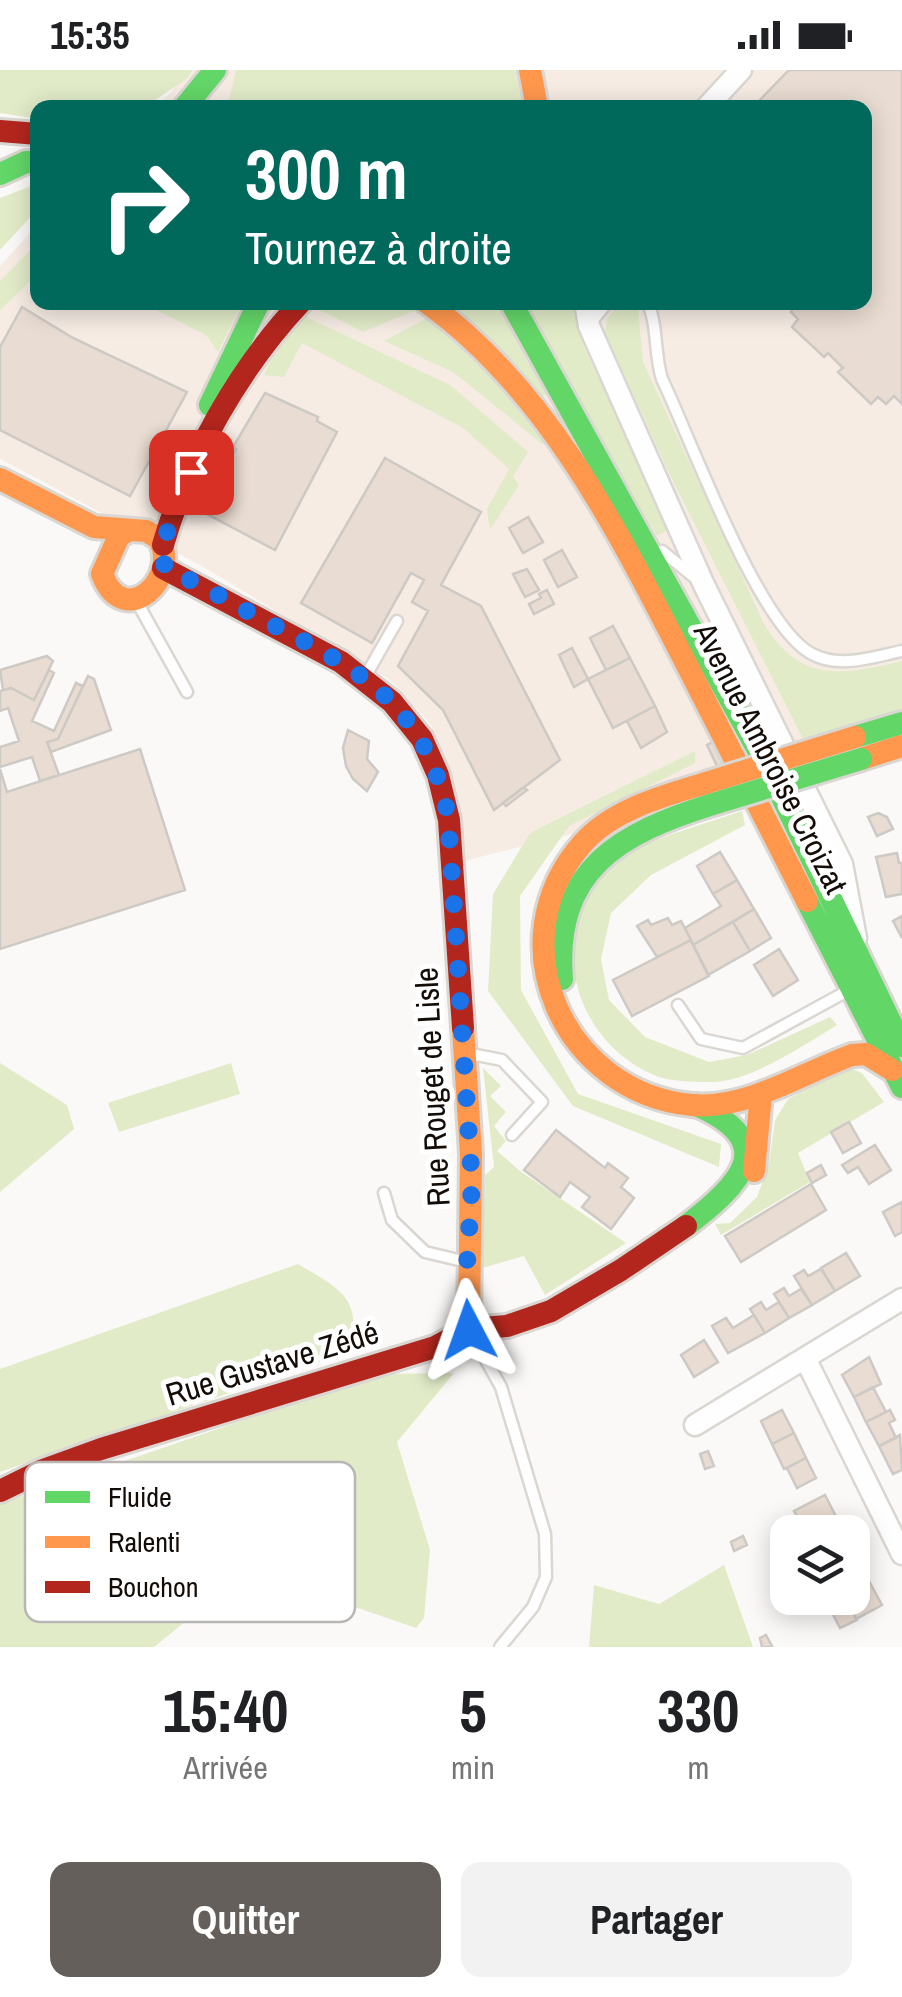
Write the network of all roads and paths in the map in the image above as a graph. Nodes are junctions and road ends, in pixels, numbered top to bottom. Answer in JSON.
{"nodes":[{"id":1,"x":217,"y":70,"type":"edge"},
{"id":2,"x":741,"y":70,"type":"edge"},
{"id":3,"x":531,"y":75,"type":"edge"},
{"id":4,"x":191,"y":100,"type":"edge"},
{"id":5,"x":212,"y":100,"type":"edge"},
{"id":6,"x":536,"y":100,"type":"edge"},
{"id":7,"x":551,"y":100,"type":"edge"},
{"id":8,"x":713,"y":100,"type":"edge"},
{"id":9,"x":0,"y":131,"type":"edge"},
{"id":10,"x":30,"y":133,"type":"edge"},
{"id":11,"x":30,"y":162,"type":"edge"},
{"id":12,"x":0,"y":174,"type":"edge"},
{"id":13,"x":254,"y":310,"type":"edge"},
{"id":14,"x":294,"y":310,"type":"edge"},
{"id":15,"x":436,"y":310,"type":"edge"},
{"id":16,"x":514,"y":310,"type":"edge"},
{"id":17,"x":585,"y":310,"type":"edge"},
{"id":18,"x":601,"y":310,"type":"edge"},
{"id":19,"x":651,"y":310,"type":"edge"},
{"id":20,"x":588,"y":326,"type":"junction"},
{"id":21,"x":572,"y":410,"type":"junction"},
{"id":22,"x":0,"y":479,"type":"edge"},
{"id":23,"x":45,"y":503,"type":"junction"},
{"id":24,"x":132,"y":530,"type":"junction"},
{"id":25,"x":164,"y":556,"type":"junction"},
{"id":26,"x":105,"y":561,"type":"junction"},
{"id":27,"x":704,"y":585,"type":"junction"},
{"id":28,"x":136,"y":602,"type":"junction"},
{"id":29,"x":397,"y":621,"type":"dead end"},
{"id":30,"x":902,"y":651,"type":"edge"},
{"id":31,"x":364,"y":678,"type":"junction"},
{"id":32,"x":187,"y":692,"type":"dead end"},
{"id":33,"x":902,"y":723,"type":"edge"},
{"id":34,"x":902,"y":746,"type":"edge"},
{"id":35,"x":858,"y":748,"type":"junction"},
{"id":36,"x":709,"y":793,"type":"junction"},
{"id":37,"x":858,"y":955,"type":"junction"},
{"id":38,"x":862,"y":986,"type":"junction"},
{"id":39,"x":678,"y":1006,"type":"dead end"},
{"id":40,"x":881,"y":1032,"type":"edge"},
{"id":41,"x":465,"y":1052,"type":"junction"},
{"id":42,"x":899,"y":1072,"type":"edge"},
{"id":43,"x":740,"y":1100,"type":"junction"},
{"id":44,"x":512,"y":1135,"type":"dead end"},
{"id":45,"x":384,"y":1193,"type":"dead end"},
{"id":46,"x":666,"y":1240,"type":"junction"},
{"id":47,"x":468,"y":1262,"type":"junction"},
{"id":48,"x":902,"y":1299,"type":"edge"},
{"id":49,"x":469,"y":1330,"type":"junction"},
{"id":50,"x":806,"y":1360,"type":"junction"},
{"id":51,"x":695,"y":1425,"type":"dead end"},
{"id":52,"x":65,"y":1462,"type":"edge"},
{"id":53,"x":25,"y":1479,"type":"edge"},
{"id":54,"x":0,"y":1491,"type":"edge"},
{"id":55,"x":902,"y":1554,"type":"edge"},
{"id":56,"x":500,"y":1647,"type":"edge"}],
"edges":[{"from":1,"to":4,"type":"main road"},
{"from":1,"to":5,"type":"main road"},
{"from":2,"to":8,"type":"street"},
{"from":3,"to":6,"type":"main road"},
{"from":3,"to":7,"type":"street"},
{"from":9,"to":10,"type":"main road"},
{"from":11,"to":12,"type":"main road"},
{"from":13,"to":24,"type":"main road"},
{"from":14,"to":25,"type":"main road"},
{"from":15,"to":38,"type":"main road","name":"Avenue Ambroise Croizat"},
{"from":16,"to":21,"type":"main road","name":"Avenue Ambroise Croizat"},
{"from":17,"to":20,"type":"street"},
{"from":18,"to":20,"type":"lane"},
{"from":19,"to":30,"type":"lane"},
{"from":20,"to":27,"type":"street"},
{"from":21,"to":27,"type":"lane"},
{"from":21,"to":37,"type":"main road","name":"Avenue Ambroise Croizat"},
{"from":22,"to":23,"type":"main road"},
{"from":23,"to":24,"type":"main road"},
{"from":23,"to":26,"type":"main road"},
{"from":24,"to":25,"type":"main road"},
{"from":24,"to":26,"type":"main road"},
{"from":25,"to":28,"type":"main road"},
{"from":25,"to":31,"type":"main road","name":"Rue Rouget de Lisle"},
{"from":26,"to":28,"type":"main road"},
{"from":27,"to":37,"type":"street"},
{"from":28,"to":32,"type":"lane"},
{"from":29,"to":31,"type":"lane"},
{"from":31,"to":41,"type":"main road","name":"Rue Rouget de Lisle"},
{"from":33,"to":35,"type":"main road"},
{"from":34,"to":35,"type":"main road"},
{"from":35,"to":36,"type":"main road","bridge":true},
{"from":36,"to":43,"type":"main road"},
{"from":36,"to":43,"type":"main road"},
{"from":37,"to":38,"type":"main road","name":"Avenue Ambroise Croizat"},
{"from":38,"to":39,"type":"lane"},
{"from":38,"to":40,"type":"main road","name":"Avenue Ambroise Croizat"},
{"from":40,"to":42,"type":"main road"},
{"from":40,"to":43,"type":"main road"},
{"from":40,"to":43,"type":"main road"},
{"from":41,"to":44,"type":"lane"},
{"from":41,"to":47,"type":"main road","name":"Rue Rouget de Lisle"},
{"from":43,"to":46,"type":"main road"},
{"from":43,"to":46,"type":"main road"},
{"from":45,"to":47,"type":"lane"},
{"from":46,"to":49,"type":"main road","name":"Rue Gustave Zédé"},
{"from":47,"to":49,"type":"main road","name":"Rue Rouget de Lisle"},
{"from":48,"to":50,"type":"street"},
{"from":49,"to":52,"type":"main road","name":"Rue Gustave Zédé"},
{"from":49,"to":56,"type":"lane"},
{"from":50,"to":51,"type":"street"},
{"from":50,"to":55,"type":"street"},
{"from":53,"to":54,"type":"main road","name":"Rue Gustave Zédé"}]}
